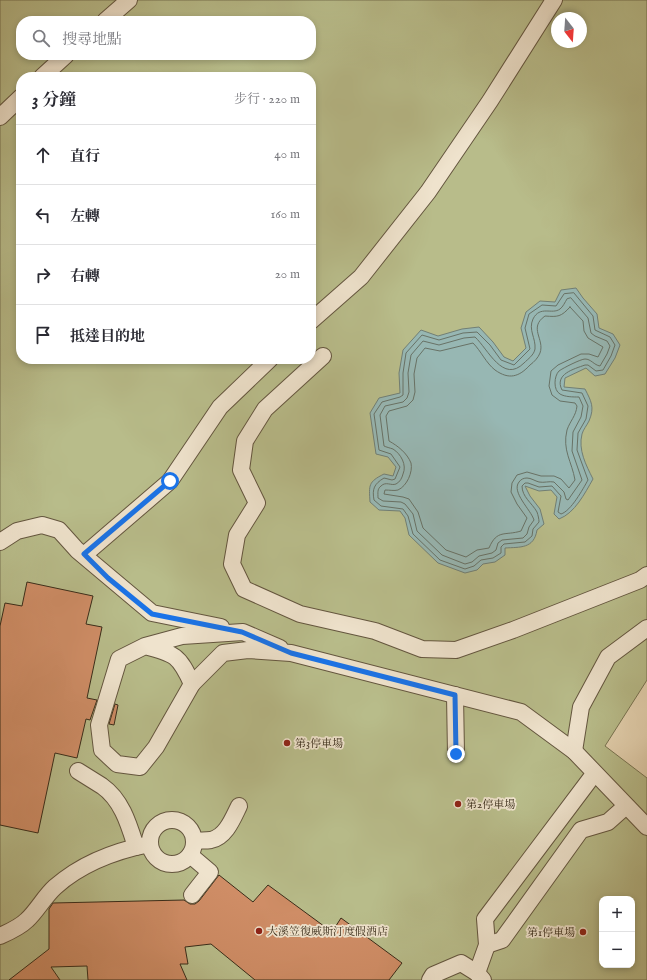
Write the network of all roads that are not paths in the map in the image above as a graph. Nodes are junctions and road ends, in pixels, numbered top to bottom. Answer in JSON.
{"nodes":[{"id":1,"x":129,"y":0,"type":"edge"},
{"id":2,"x":554,"y":0,"type":"edge"},
{"id":3,"x":111,"y":16,"type":"edge"},
{"id":4,"x":61,"y":60,"type":"edge"},
{"id":5,"x":47,"y":72,"type":"edge"},
{"id":6,"x":16,"y":102,"type":"edge"},
{"id":7,"x":0,"y":117,"type":"edge"},
{"id":8,"x":316,"y":316,"type":"edge"},
{"id":9,"x":323,"y":356,"type":"dead end"},
{"id":10,"x":316,"y":362,"type":"edge"},
{"id":11,"x":265,"y":364,"type":"edge"},
{"id":12,"x":314,"y":364,"type":"edge"},
{"id":13,"x":0,"y":528,"type":"edge"},
{"id":14,"x":17,"y":531,"type":"junction"},
{"id":15,"x":0,"y":542,"type":"edge"},
{"id":16,"x":84,"y":554,"type":"junction"},
{"id":17,"x":647,"y":575,"type":"edge"},
{"id":18,"x":647,"y":628,"type":"edge"},
{"id":19,"x":242,"y":632,"type":"junction"},
{"id":20,"x":145,"y":646,"type":"junction"},
{"id":21,"x":291,"y":653,"type":"junction"},
{"id":22,"x":192,"y":684,"type":"junction"},
{"id":23,"x":455,"y":695,"type":"junction"},
{"id":24,"x":574,"y":751,"type":"junction"},
{"id":25,"x":456,"y":754,"type":"dead end"},
{"id":26,"x":78,"y":771,"type":"dead end"},
{"id":27,"x":594,"y":774,"type":"junction"},
{"id":28,"x":239,"y":806,"type":"dead end"},
{"id":29,"x":626,"y":806,"type":"junction"},
{"id":30,"x":562,"y":816,"type":"junction"},
{"id":31,"x":647,"y":826,"type":"edge"},
{"id":32,"x":581,"y":830,"type":"junction"},
{"id":33,"x":143,"y":846,"type":"junction"},
{"id":34,"x":192,"y":848,"type":"junction"},
{"id":35,"x":192,"y":895,"type":"dead end"},
{"id":36,"x":0,"y":936,"type":"edge"},
{"id":37,"x":487,"y":945,"type":"junction"},
{"id":38,"x":480,"y":976,"type":"edge"},
{"id":39,"x":430,"y":980,"type":"edge"}],
"edges":[{"from":1,"to":3,"type":"street"},
{"from":2,"to":8,"type":"street"},
{"from":4,"to":5,"type":"street"},
{"from":6,"to":7,"type":"street"},
{"from":9,"to":10,"type":"street"},
{"from":11,"to":16,"type":"street"},
{"from":12,"to":17,"type":"street"},
{"from":13,"to":14,"type":"street"},
{"from":14,"to":15,"type":"street"},
{"from":14,"to":16,"type":"street"},
{"from":16,"to":19,"type":"street"},
{"from":18,"to":24,"type":"street"},
{"from":19,"to":20,"type":"street"},
{"from":19,"to":21,"type":"street"},
{"from":20,"to":22,"type":"street"},
{"from":20,"to":22,"type":"street"},
{"from":21,"to":22,"type":"street"},
{"from":21,"to":23,"type":"street"},
{"from":23,"to":24,"type":"street"},
{"from":23,"to":25,"type":"street"},
{"from":24,"to":27,"type":"street"},
{"from":26,"to":33,"type":"street"},
{"from":27,"to":29,"type":"street"},
{"from":27,"to":30,"type":"street"},
{"from":28,"to":34,"type":"street"},
{"from":29,"to":31,"type":"street"},
{"from":29,"to":32,"type":"street"},
{"from":30,"to":32,"type":"street"},
{"from":30,"to":37,"type":"street"},
{"from":32,"to":37,"type":"street"},
{"from":33,"to":34,"type":"street"},
{"from":33,"to":34,"type":"street"},
{"from":33,"to":36,"type":"street"},
{"from":34,"to":35,"type":"street"},
{"from":37,"to":38,"type":"street"},
{"from":38,"to":39,"type":"street"}]}
